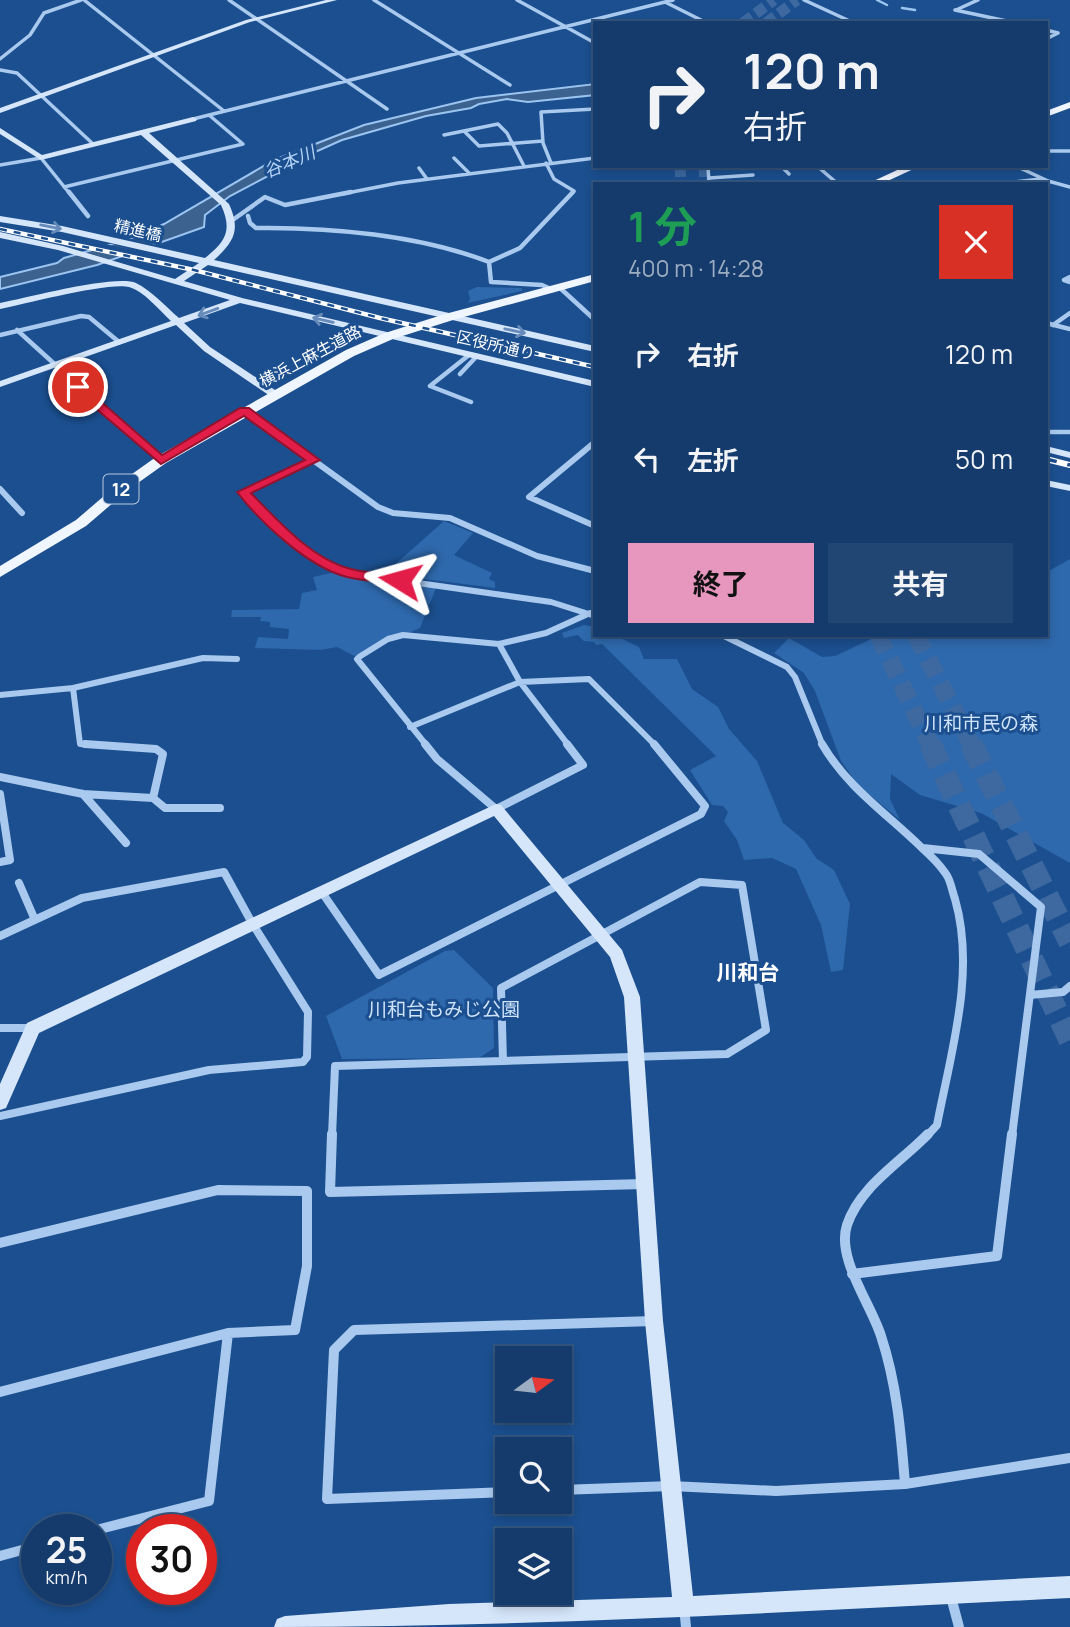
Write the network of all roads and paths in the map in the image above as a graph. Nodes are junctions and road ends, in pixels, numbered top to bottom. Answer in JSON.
{"nodes":[{"id":1,"x":82,"y":0,"type":"edge"},
{"id":2,"x":229,"y":0,"type":"edge"},
{"id":3,"x":334,"y":0,"type":"edge"},
{"id":4,"x":373,"y":0,"type":"edge"},
{"id":5,"x":517,"y":0,"type":"edge"},
{"id":6,"x":673,"y":0,"type":"edge"},
{"id":7,"x":804,"y":0,"type":"edge"},
{"id":8,"x":978,"y":0,"type":"edge"},
{"id":9,"x":663,"y":1,"type":"edge"},
{"id":10,"x":255,"y":19,"type":"junction"},
{"id":11,"x":703,"y":21,"type":"edge"},
{"id":12,"x":850,"y":21,"type":"edge"},
{"id":13,"x":1007,"y":21,"type":"edge"},
{"id":14,"x":566,"y":26,"type":"junction"},
{"id":15,"x":1048,"y":30,"type":"edge"},
{"id":16,"x":1048,"y":39,"type":"edge"},
{"id":17,"x":593,"y":42,"type":"edge"},
{"id":18,"x":2,"y":46,"type":"dead end"},
{"id":19,"x":10,"y":50,"type":"junction"},
{"id":20,"x":460,"y":52,"type":"junction"},
{"id":21,"x":154,"y":55,"type":"junction"},
{"id":22,"x":0,"y":59,"type":"edge"},
{"id":23,"x":0,"y":70,"type":"edge"},
{"id":24,"x":346,"y":81,"type":"junction"},
{"id":25,"x":510,"y":85,"type":"dead end"},
{"id":26,"x":42,"y":96,"type":"junction"},
{"id":27,"x":1070,"y":105,"type":"edge"},
{"id":28,"x":387,"y":109,"type":"dead end"},
{"id":29,"x":593,"y":109,"type":"edge"},
{"id":30,"x":0,"y":111,"type":"edge"},
{"id":31,"x":224,"y":111,"type":"junction"},
{"id":32,"x":1048,"y":112,"type":"edge"},
{"id":33,"x":209,"y":115,"type":"junction"},
{"id":34,"x":193,"y":119,"type":"joint"},
{"id":35,"x":0,"y":130,"type":"edge"},
{"id":36,"x":142,"y":131,"type":"junction"},
{"id":37,"x":464,"y":131,"type":"junction"},
{"id":38,"x":444,"y":135,"type":"dead end"},
{"id":39,"x":543,"y":141,"type":"junction"},
{"id":40,"x":513,"y":143,"type":"junction"},
{"id":41,"x":92,"y":144,"type":"junction"},
{"id":42,"x":1048,"y":151,"type":"edge"},
{"id":43,"x":1070,"y":151,"type":"edge"},
{"id":44,"x":41,"y":158,"type":"junction"},
{"id":45,"x":454,"y":158,"type":"dead end"},
{"id":46,"x":593,"y":158,"type":"edge"},
{"id":47,"x":177,"y":160,"type":"junction"},
{"id":48,"x":549,"y":163,"type":"junction"},
{"id":49,"x":0,"y":165,"type":"edge"},
{"id":50,"x":524,"y":166,"type":"junction"},
{"id":51,"x":419,"y":168,"type":"dead end"},
{"id":52,"x":783,"y":168,"type":"edge"},
{"id":53,"x":819,"y":168,"type":"edge"},
{"id":54,"x":910,"y":168,"type":"edge"},
{"id":55,"x":1020,"y":168,"type":"edge"},
{"id":56,"x":469,"y":173,"type":"junction"},
{"id":57,"x":789,"y":174,"type":"dead end"},
{"id":58,"x":427,"y":179,"type":"junction"},
{"id":59,"x":759,"y":179,"type":"dead end"},
{"id":60,"x":1043,"y":179,"type":"junction"},
{"id":61,"x":709,"y":181,"type":"edge"},
{"id":62,"x":836,"y":182,"type":"edge"},
{"id":63,"x":877,"y":182,"type":"edge"},
{"id":64,"x":1015,"y":182,"type":"edge"},
{"id":65,"x":64,"y":187,"type":"junction"},
{"id":66,"x":1070,"y":187,"type":"edge"},
{"id":67,"x":88,"y":216,"type":"dead end"},
{"id":68,"x":248,"y":216,"type":"dead end"},
{"id":69,"x":233,"y":218,"type":"junction"},
{"id":70,"x":0,"y":219,"type":"edge"},
{"id":71,"x":0,"y":235,"type":"edge"},
{"id":72,"x":204,"y":262,"type":"junction"},
{"id":73,"x":489,"y":262,"type":"junction"},
{"id":74,"x":593,"y":278,"type":"edge"},
{"id":75,"x":175,"y":283,"type":"junction"},
{"id":76,"x":556,"y":289,"type":"junction"},
{"id":77,"x":239,"y":300,"type":"junction"},
{"id":78,"x":0,"y":306,"type":"edge"},
{"id":79,"x":408,"y":307,"type":"junction"},
{"id":80,"x":1070,"y":313,"type":"edge"},
{"id":81,"x":449,"y":317,"type":"junction"},
{"id":82,"x":593,"y":318,"type":"edge"},
{"id":83,"x":177,"y":322,"type":"junction"},
{"id":84,"x":1050,"y":324,"type":"edge"},
{"id":85,"x":416,"y":327,"type":"junction"},
{"id":86,"x":1070,"y":329,"type":"edge"},
{"id":87,"x":17,"y":330,"type":"junction"},
{"id":88,"x":0,"y":335,"type":"edge"},
{"id":89,"x":389,"y":336,"type":"junction"},
{"id":90,"x":119,"y":342,"type":"junction"},
{"id":91,"x":432,"y":346,"type":"junction"},
{"id":92,"x":593,"y":349,"type":"edge"},
{"id":93,"x":472,"y":356,"type":"junction"},
{"id":94,"x":53,"y":365,"type":"junction"},
{"id":95,"x":460,"y":374,"type":"dead end"},
{"id":96,"x":0,"y":384,"type":"edge"},
{"id":97,"x":593,"y":384,"type":"edge"},
{"id":98,"x":274,"y":394,"type":"junction"},
{"id":99,"x":471,"y":402,"type":"dead end"},
{"id":100,"x":245,"y":411,"type":"junction"},
{"id":101,"x":1048,"y":432,"type":"edge"},
{"id":102,"x":1070,"y":432,"type":"edge"},
{"id":103,"x":593,"y":444,"type":"edge"},
{"id":104,"x":1048,"y":450,"type":"edge"},
{"id":105,"x":1070,"y":455,"type":"edge"},
{"id":106,"x":161,"y":460,"type":"junction"},
{"id":107,"x":314,"y":460,"type":"junction"},
{"id":108,"x":1048,"y":483,"type":"edge"},
{"id":109,"x":1070,"y":488,"type":"edge"},
{"id":110,"x":0,"y":489,"type":"edge"},
{"id":111,"x":23,"y":513,"type":"dead end"},
{"id":112,"x":593,"y":525,"type":"edge"},
{"id":113,"x":593,"y":570,"type":"edge"},
{"id":114,"x":0,"y":572,"type":"edge"},
{"id":115,"x":592,"y":614,"type":"edge"},
{"id":116,"x":726,"y":637,"type":"edge"},
{"id":117,"x":499,"y":644,"type":"junction"},
{"id":118,"x":237,"y":659,"type":"dead end"},
{"id":119,"x":520,"y":682,"type":"junction"},
{"id":120,"x":73,"y":688,"type":"junction"},
{"id":121,"x":0,"y":695,"type":"edge"},
{"id":122,"x":410,"y":727,"type":"junction"},
{"id":123,"x":0,"y":777,"type":"edge"},
{"id":124,"x":0,"y":793,"type":"edge"},
{"id":125,"x":83,"y":794,"type":"junction"},
{"id":126,"x":153,"y":798,"type":"junction"},
{"id":127,"x":220,"y":808,"type":"dead end"},
{"id":128,"x":496,"y":809,"type":"junction"},
{"id":129,"x":126,"y":843,"type":"dead end"},
{"id":130,"x":923,"y":848,"type":"junction"},
{"id":131,"x":0,"y":862,"type":"edge"},
{"id":132,"x":19,"y":883,"type":"dead end"},
{"id":133,"x":560,"y":885,"type":"junction"},
{"id":134,"x":321,"y":891,"type":"junction"},
{"id":135,"x":36,"y":920,"type":"junction"},
{"id":136,"x":252,"y":923,"type":"junction"},
{"id":137,"x":602,"y":934,"type":"junction"},
{"id":138,"x":0,"y":936,"type":"edge"},
{"id":139,"x":1070,"y":986,"type":"edge"},
{"id":140,"x":1030,"y":995,"type":"junction"},
{"id":141,"x":0,"y":1028,"type":"edge"},
{"id":142,"x":33,"y":1028,"type":"junction"},
{"id":143,"x":637,"y":1057,"type":"junction"},
{"id":144,"x":503,"y":1062,"type":"junction"},
{"id":145,"x":0,"y":1103,"type":"edge"},
{"id":146,"x":0,"y":1116,"type":"edge"},
{"id":147,"x":646,"y":1184,"type":"junction"},
{"id":148,"x":0,"y":1242,"type":"edge"},
{"id":149,"x":852,"y":1274,"type":"junction"},
{"id":150,"x":654,"y":1321,"type":"junction"},
{"id":151,"x":228,"y":1333,"type":"junction"},
{"id":152,"x":0,"y":1392,"type":"edge"},
{"id":153,"x":1070,"y":1458,"type":"edge"},
{"id":154,"x":905,"y":1484,"type":"junction"},
{"id":155,"x":671,"y":1486,"type":"junction"},
{"id":156,"x":572,"y":1490,"type":"edge"},
{"id":157,"x":495,"y":1493,"type":"edge"},
{"id":158,"x":112,"y":1527,"type":"edge"},
{"id":159,"x":21,"y":1550,"type":"edge"},
{"id":160,"x":0,"y":1556,"type":"edge"},
{"id":161,"x":1070,"y":1587,"type":"edge"},
{"id":162,"x":950,"y":1593,"type":"junction"},
{"id":163,"x":685,"y":1617,"type":"edge"},
{"id":164,"x":285,"y":1627,"type":"edge"},
{"id":165,"x":959,"y":1627,"type":"edge"}],
"edges":[{"from":1,"to":19,"type":"street"},
{"from":1,"to":21,"type":"street"},
{"from":2,"to":10,"type":"street"},
{"from":3,"to":10,"type":"street"},
{"from":4,"to":20,"type":"street"},
{"from":5,"to":14,"type":"street"},
{"from":6,"to":9,"type":"street"},
{"from":7,"to":12,"type":"street"},
{"from":8,"to":13,"type":"street"},
{"from":9,"to":11,"type":"street"},
{"from":9,"to":14,"type":"street"},
{"from":10,"to":21,"type":"street"},
{"from":10,"to":24,"type":"street"},
{"from":14,"to":17,"type":"street"},
{"from":14,"to":20,"type":"street"},
{"from":15,"to":16,"type":"street"},
{"from":18,"to":19,"type":"street"},
{"from":19,"to":22,"type":"street"},
{"from":20,"to":24,"type":"street"},
{"from":20,"to":25,"type":"street"},
{"from":21,"to":26,"type":"street"},
{"from":21,"to":31,"type":"street"},
{"from":23,"to":26,"type":"street"},
{"from":24,"to":28,"type":"street"},
{"from":24,"to":31,"type":"street"},
{"from":26,"to":30,"type":"street"},
{"from":26,"to":41,"type":"street"},
{"from":27,"to":32,"type":"main road"},
{"from":29,"to":39,"type":"street"},
{"from":31,"to":33,"type":"street"},
{"from":33,"to":34,"type":"street"},
{"from":33,"to":47,"type":"street"},
{"from":34,"to":36,"type":"street"},
{"from":35,"to":44,"type":"street"},
{"from":36,"to":41,"type":"street"},
{"from":36,"to":47,"type":"street"},
{"from":37,"to":38,"type":"street"},
{"from":37,"to":40,"type":"street"},
{"from":37,"to":40,"type":"street"},
{"from":39,"to":40,"type":"street"},
{"from":39,"to":48,"type":"street"},
{"from":40,"to":50,"type":"street"},
{"from":41,"to":44,"type":"street"},
{"from":42,"to":43,"type":"street"},
{"from":44,"to":49,"type":"street"},
{"from":44,"to":65,"type":"street"},
{"from":45,"to":56,"type":"street"},
{"from":46,"to":48,"type":"street"},
{"from":47,"to":65,"type":"street"},
{"from":47,"to":69,"type":"street"},
{"from":48,"to":50,"type":"street"},
{"from":48,"to":73,"type":"street"},
{"from":50,"to":56,"type":"street"},
{"from":51,"to":58,"type":"street"},
{"from":52,"to":57,"type":"street"},
{"from":53,"to":62,"type":"street"},
{"from":54,"to":63,"type":"main road"},
{"from":55,"to":60,"type":"street"},
{"from":56,"to":58,"type":"street"},
{"from":58,"to":69,"type":"street"},
{"from":59,"to":61,"type":"street"},
{"from":60,"to":64,"type":"street"},
{"from":60,"to":66,"type":"street"},
{"from":65,"to":67,"type":"street"},
{"from":68,"to":73,"type":"street"},
{"from":69,"to":72,"type":"street"},
{"from":70,"to":72,"type":"street","name":"精進橋","one_way":true},
{"from":71,"to":75,"type":"street","name":"精進橋"},
{"from":72,"to":75,"type":"street"},
{"from":72,"to":79,"type":"street","name":"精進橋"},
{"from":73,"to":76,"type":"street"},
{"from":74,"to":76,"type":"main road","name":"横浜上麻生道路","number":"12"},
{"from":75,"to":77,"type":"street","name":"精進橋"},
{"from":76,"to":81,"type":"main road","name":"横浜上麻生道路","number":"12"},
{"from":76,"to":82,"type":"street"},
{"from":77,"to":83,"type":"street","one_way":true},
{"from":89,"to":77,"type":"street","name":"区役所通り","one_way":true},
{"from":78,"to":83,"type":"street"},
{"from":79,"to":81,"type":"street","name":"区役所通り"},
{"from":79,"to":85,"type":"street"},
{"from":80,"to":84,"type":"street"},
{"from":81,"to":85,"type":"main road","name":"横浜上麻生道路","number":"12"},
{"from":81,"to":92,"type":"street","name":"区役所通り","one_way":true},
{"from":83,"to":90,"type":"street"},
{"from":83,"to":98,"type":"street"},
{"from":84,"to":86,"type":"street"},
{"from":85,"to":89,"type":"main road","name":"横浜上麻生道路","number":"12"},
{"from":85,"to":91,"type":"street"},
{"from":87,"to":88,"type":"street"},
{"from":87,"to":90,"type":"street"},
{"from":87,"to":94,"type":"street"},
{"from":89,"to":91,"type":"street","name":"区役所通り"},
{"from":89,"to":98,"type":"main road","name":"横浜上麻生道路","number":"12"},
{"from":90,"to":94,"type":"street"},
{"from":91,"to":93,"type":"street","name":"区役所通り"},
{"from":93,"to":95,"type":"street"},
{"from":93,"to":97,"type":"street","name":"区役所通り"},
{"from":93,"to":99,"type":"street"},
{"from":94,"to":96,"type":"street"},
{"from":94,"to":106,"type":"street"},
{"from":98,"to":100,"type":"main road","name":"横浜上麻生道路","number":"12"},
{"from":100,"to":106,"type":"main road","name":"横浜上麻生道路","number":"12"},
{"from":100,"to":107,"type":"street"},
{"from":101,"to":102,"type":"street"},
{"from":103,"to":112,"type":"street"},
{"from":104,"to":105,"type":"street"},
{"from":106,"to":114,"type":"main road","name":"横浜上麻生道路","number":"12"},
{"from":107,"to":113,"type":"street"},
{"from":107,"to":115,"type":"street"},
{"from":108,"to":109,"type":"street"},
{"from":110,"to":111,"type":"street"},
{"from":115,"to":117,"type":"street"},
{"from":116,"to":130,"type":"street"},
{"from":117,"to":119,"type":"street"},
{"from":117,"to":122,"type":"street"},
{"from":118,"to":120,"type":"street"},
{"from":119,"to":122,"type":"street"},
{"from":119,"to":128,"type":"street"},
{"from":119,"to":133,"type":"street"},
{"from":120,"to":121,"type":"street"},
{"from":120,"to":126,"type":"street"},
{"from":122,"to":128,"type":"street"},
{"from":123,"to":125,"type":"street"},
{"from":124,"to":131,"type":"street"},
{"from":125,"to":126,"type":"street"},
{"from":125,"to":129,"type":"street"},
{"from":126,"to":127,"type":"street"},
{"from":128,"to":133,"type":"street"},
{"from":128,"to":134,"type":"street"},
{"from":130,"to":140,"type":"street"},
{"from":130,"to":149,"type":"street"},
{"from":132,"to":135,"type":"street"},
{"from":133,"to":134,"type":"street"},
{"from":133,"to":137,"type":"street"},
{"from":134,"to":136,"type":"street"},
{"from":135,"to":136,"type":"street"},
{"from":135,"to":138,"type":"street"},
{"from":136,"to":142,"type":"street"},
{"from":136,"to":146,"type":"street"},
{"from":137,"to":143,"type":"street"},
{"from":137,"to":143,"type":"street"},
{"from":137,"to":144,"type":"street"},
{"from":139,"to":140,"type":"street"},
{"from":140,"to":149,"type":"street"},
{"from":141,"to":142,"type":"street"},
{"from":142,"to":145,"type":"street"},
{"from":143,"to":144,"type":"street"},
{"from":143,"to":147,"type":"street"},
{"from":144,"to":147,"type":"street"},
{"from":147,"to":150,"type":"street"},
{"from":148,"to":151,"type":"street"},
{"from":149,"to":154,"type":"street"},
{"from":150,"to":155,"type":"street"},
{"from":150,"to":157,"type":"street"},
{"from":151,"to":152,"type":"street"},
{"from":151,"to":158,"type":"street"},
{"from":153,"to":154,"type":"street"},
{"from":154,"to":155,"type":"street"},
{"from":155,"to":156,"type":"street"},
{"from":155,"to":163,"type":"street"},
{"from":159,"to":160,"type":"street"},
{"from":161,"to":162,"type":"street"},
{"from":162,"to":163,"type":"street"},
{"from":162,"to":165,"type":"street"},
{"from":163,"to":164,"type":"street"}]}
